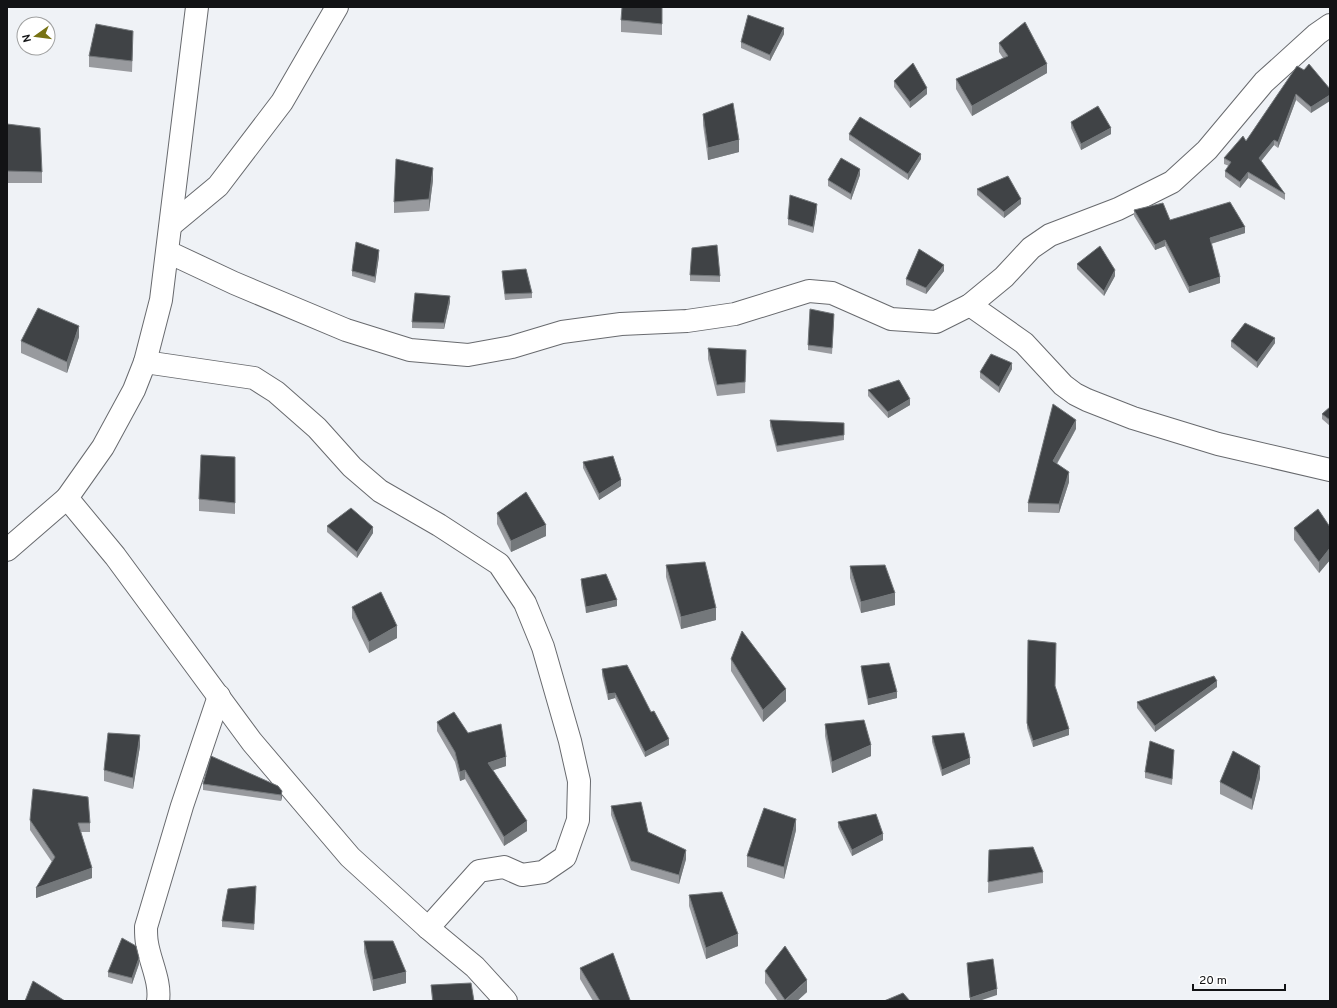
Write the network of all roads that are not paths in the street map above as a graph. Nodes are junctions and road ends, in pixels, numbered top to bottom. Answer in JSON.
{"nodes":[{"id":1,"x":197,"y":7,"type":"edge"},
{"id":2,"x":337,"y":7,"type":"edge"},
{"id":3,"x":1330,"y":25,"type":"edge"},
{"id":4,"x":171,"y":225,"type":"junction"},
{"id":5,"x":168,"y":252,"type":"junction"},
{"id":6,"x":970,"y":305,"type":"junction"},
{"id":7,"x":145,"y":362,"type":"junction"},
{"id":8,"x":1330,"y":470,"type":"edge"},
{"id":9,"x":67,"y":498,"type":"junction"},
{"id":10,"x":7,"y":550,"type":"edge"},
{"id":11,"x":218,"y":696,"type":"junction"},
{"id":12,"x":428,"y":928,"type":"junction"},
{"id":13,"x":158,"y":1001,"type":"edge"},
{"id":14,"x":506,"y":1001,"type":"edge"}],
"edges":[{"from":1,"to":4,"type":"street"},
{"from":2,"to":4,"type":"street"},
{"from":3,"to":6,"type":"street"},
{"from":4,"to":5,"type":"street"},
{"from":5,"to":6,"type":"street"},
{"from":5,"to":7,"type":"street"},
{"from":6,"to":8,"type":"street"},
{"from":7,"to":9,"type":"street"},
{"from":7,"to":12,"type":"street"},
{"from":9,"to":10,"type":"street"},
{"from":9,"to":11,"type":"street"},
{"from":11,"to":12,"type":"street"},
{"from":11,"to":13,"type":"street"},
{"from":12,"to":14,"type":"street"}]}
